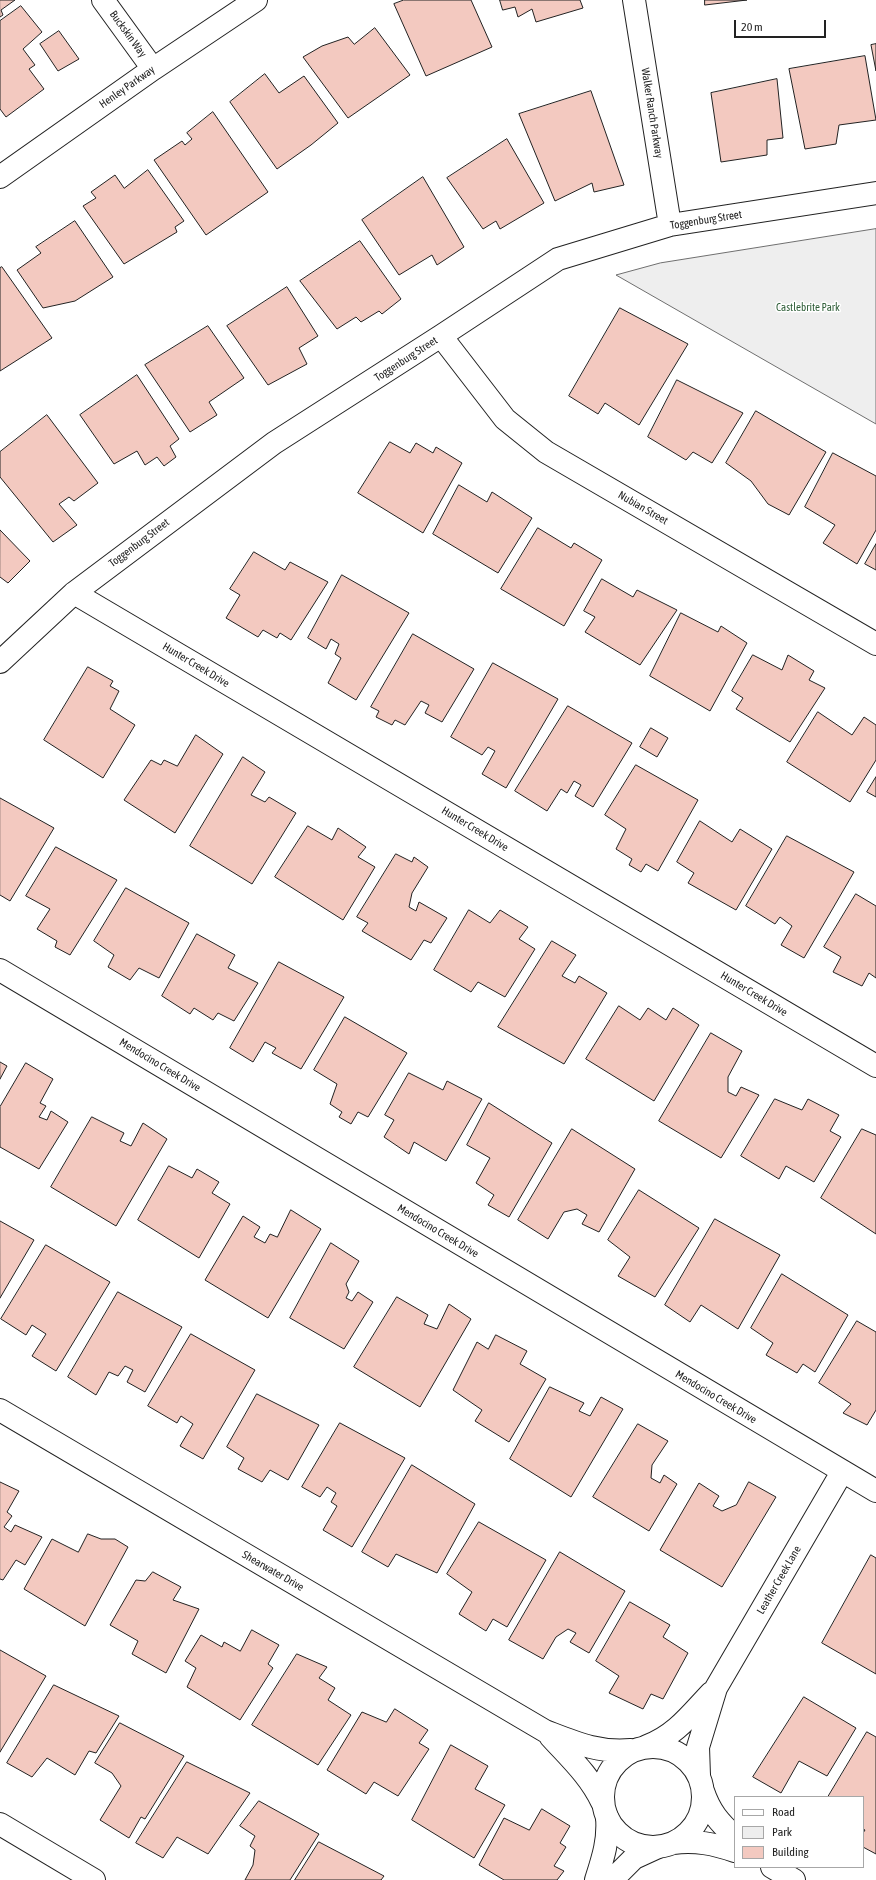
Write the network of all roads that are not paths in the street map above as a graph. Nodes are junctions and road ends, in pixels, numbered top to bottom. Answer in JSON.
{"nodes":[{"id":1,"x":103,"y":0,"type":"edge"},
{"id":2,"x":256,"y":0,"type":"edge"},
{"id":3,"x":634,"y":0,"type":"edge"},
{"id":4,"x":153,"y":69,"type":"junction"},
{"id":5,"x":0,"y":177,"type":"edge"},
{"id":6,"x":876,"y":192,"type":"edge"},
{"id":7,"x":670,"y":225,"type":"junction"},
{"id":8,"x":441,"y":336,"type":"junction"},
{"id":9,"x":74,"y":593,"type":"junction"},
{"id":10,"x":876,"y":644,"type":"edge"},
{"id":11,"x":0,"y":662,"type":"edge"},
{"id":12,"x":0,"y":970,"type":"edge"},
{"id":13,"x":876,"y":1066,"type":"edge"},
{"id":14,"x":0,"y":1410,"type":"edge"},
{"id":15,"x":842,"y":1472,"type":"junction"},
{"id":16,"x":876,"y":1491,"type":"edge"},
{"id":17,"x":716,"y":1688,"type":"junction"},
{"id":18,"x":545,"y":1731,"type":"junction"},
{"id":19,"x":639,"y":1748,"type":"junction"},
{"id":20,"x":701,"y":1783,"type":"junction"},
{"id":21,"x":604,"y":1810,"type":"junction"},
{"id":22,"x":0,"y":1824,"type":"edge"},
{"id":23,"x":734,"y":1836,"type":"edge"},
{"id":24,"x":666,"y":1845,"type":"junction"},
{"id":25,"x":734,"y":1851,"type":"edge"},
{"id":26,"x":774,"y":1868,"type":"edge"},
{"id":27,"x":94,"y":1880,"type":"edge"},
{"id":28,"x":596,"y":1880,"type":"edge"},
{"id":29,"x":612,"y":1880,"type":"edge"},
{"id":30,"x":794,"y":1880,"type":"edge"}],
"edges":[{"from":1,"to":4,"type":"street","name":"Buckskin Way"},
{"from":2,"to":4,"type":"street","name":"Henley Parkway"},
{"from":3,"to":7,"type":"street","name":"Walker Ranch Parkway"},
{"from":4,"to":5,"type":"street","name":"Henley Parkway"},
{"from":6,"to":7,"type":"street","name":"Toggenburg Street"},
{"from":7,"to":8,"type":"street","name":"Toggenburg Street"},
{"from":8,"to":9,"type":"street","name":"Toggenburg Street"},
{"from":8,"to":10,"type":"street","name":"Nubian Street"},
{"from":9,"to":11,"type":"street","name":"Toggenburg Street"},
{"from":9,"to":13,"type":"street","name":"Hunter Creek Drive"},
{"from":12,"to":15,"type":"street","name":"Mendocino Creek Drive"},
{"from":14,"to":18,"type":"street","name":"Shearwater Drive"},
{"from":15,"to":16,"type":"street","name":"Mendocino Creek Drive"},
{"from":15,"to":17,"type":"street","name":"Leather Creek Lane"},
{"from":17,"to":19,"type":"street","name":"Leather Creek Lane"},
{"from":17,"to":20,"type":"street","name":"Leather Creek Lane"},
{"from":18,"to":19,"type":"street","name":"Shearwater Drive"},
{"from":18,"to":21,"type":"street","name":"Shearwater Drive"},
{"from":19,"to":20,"type":"street"},
{"from":19,"to":21,"type":"street"},
{"from":20,"to":23,"type":"street"},
{"from":20,"to":24,"type":"street"},
{"from":21,"to":24,"type":"street"},
{"from":21,"to":28,"type":"street"},
{"from":22,"to":27,"type":"street"},
{"from":24,"to":25,"type":"street"},
{"from":24,"to":29,"type":"street"},
{"from":26,"to":30,"type":"street"}]}
